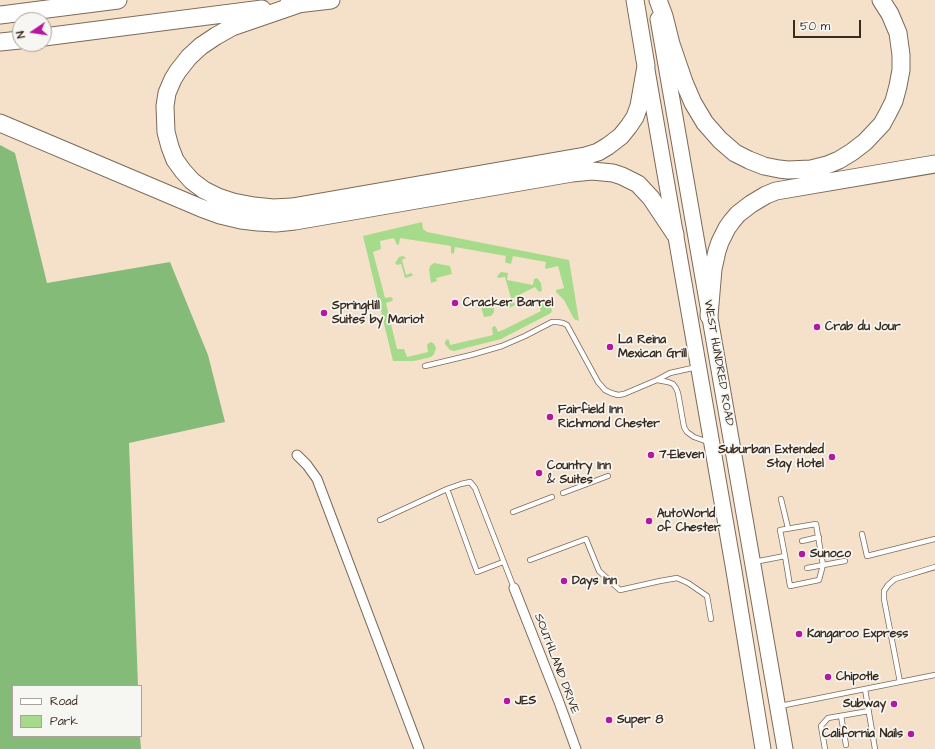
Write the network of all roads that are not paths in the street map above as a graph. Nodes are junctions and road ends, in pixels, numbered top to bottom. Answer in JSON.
{"nodes":[{"id":1,"x":56,"y":0,"type":"edge"},
{"id":2,"x":118,"y":0,"type":"edge"},
{"id":3,"x":331,"y":0,"type":"edge"},
{"id":4,"x":635,"y":0,"type":"edge"},
{"id":5,"x":654,"y":0,"type":"edge"},
{"id":6,"x":658,"y":0,"type":"edge"},
{"id":7,"x":881,"y":0,"type":"edge"},
{"id":8,"x":299,"y":4,"type":"junction"},
{"id":9,"x":37,"y":10,"type":"junction"},
{"id":10,"x":0,"y":15,"type":"edge"},
{"id":11,"x":52,"y":36,"type":"edge"},
{"id":12,"x":12,"y":41,"type":"edge"},
{"id":13,"x":0,"y":42,"type":"edge"},
{"id":14,"x":646,"y":66,"type":"junction"},
{"id":15,"x":0,"y":123,"type":"edge"},
{"id":16,"x":935,"y":164,"type":"edge"},
{"id":17,"x":675,"y":234,"type":"junction"},
{"id":18,"x":709,"y":316,"type":"junction"},
{"id":19,"x":424,"y":366,"type":"dead end"},
{"id":20,"x":699,"y":367,"type":"junction"},
{"id":21,"x":657,"y":380,"type":"junction"},
{"id":22,"x":712,"y":443,"type":"junction"},
{"id":23,"x":297,"y":455,"type":"dead end"},
{"id":24,"x":737,"y":473,"type":"junction"},
{"id":25,"x":608,"y":476,"type":"dead end"},
{"id":26,"x":447,"y":489,"type":"junction"},
{"id":27,"x":564,"y":493,"type":"dead end"},
{"id":28,"x":552,"y":497,"type":"dead end"},
{"id":29,"x":781,"y":499,"type":"dead end"},
{"id":30,"x":513,"y":512,"type":"dead end"},
{"id":31,"x":380,"y":520,"type":"dead end"},
{"id":32,"x":788,"y":528,"type":"junction"},
{"id":33,"x":862,"y":534,"type":"dead end"},
{"id":34,"x":819,"y":537,"type":"junction"},
{"id":35,"x":935,"y":539,"type":"edge"},
{"id":36,"x":802,"y":541,"type":"dead end"},
{"id":37,"x":785,"y":556,"type":"junction"},
{"id":38,"x":530,"y":560,"type":"dead end"},
{"id":39,"x":845,"y":561,"type":"dead end"},
{"id":40,"x":503,"y":562,"type":"junction"},
{"id":41,"x":753,"y":562,"type":"junction"},
{"id":42,"x":823,"y":565,"type":"junction"},
{"id":43,"x":935,"y":567,"type":"edge"},
{"id":44,"x":807,"y":568,"type":"dead end"},
{"id":45,"x":734,"y":571,"type":"junction"},
{"id":46,"x":514,"y":588,"type":"joint"},
{"id":47,"x":712,"y":619,"type":"dead end"},
{"id":48,"x":935,"y":675,"type":"edge"},
{"id":49,"x":900,"y":682,"type":"junction"},
{"id":50,"x":865,"y":689,"type":"junction"},
{"id":51,"x":778,"y":707,"type":"junction"},
{"id":52,"x":869,"y":711,"type":"junction"},
{"id":53,"x":841,"y":716,"type":"junction"},
{"id":54,"x":846,"y":745,"type":"dead end"},
{"id":55,"x":419,"y":749,"type":"edge"},
{"id":56,"x":576,"y":749,"type":"edge"},
{"id":57,"x":763,"y":749,"type":"edge"},
{"id":58,"x":785,"y":749,"type":"edge"},
{"id":59,"x":825,"y":749,"type":"edge"},
{"id":60,"x":876,"y":749,"type":"edge"}],
"edges":[{"from":1,"to":9,"type":"highway"},
{"from":2,"to":9,"type":"highway"},
{"from":3,"to":8,"type":"highway"},
{"from":4,"to":14,"type":"highway","name":"WEST HUNDRED ROAD"},
{"from":5,"to":18,"type":"main road","name":"WEST HUNDRED ROAD"},
{"from":6,"to":7,"type":"highway"},
{"from":8,"to":11,"type":"highway"},
{"from":8,"to":14,"type":"highway"},
{"from":9,"to":10,"type":"highway"},
{"from":12,"to":13,"type":"highway"},
{"from":14,"to":17,"type":"main road","name":"WEST HUNDRED ROAD"},
{"from":15,"to":17,"type":"highway"},
{"from":16,"to":18,"type":"highway"},
{"from":17,"to":20,"type":"main road","name":"WEST HUNDRED ROAD"},
{"from":18,"to":24,"type":"main road","name":"WEST HUNDRED ROAD"},
{"from":19,"to":21,"type":"lane"},
{"from":20,"to":21,"type":"lane"},
{"from":20,"to":22,"type":"main road","name":"WEST HUNDRED ROAD"},
{"from":20,"to":24,"type":"main road"},
{"from":21,"to":22,"type":"lane"},
{"from":22,"to":45,"type":"main road","name":"WEST HUNDRED ROAD"},
{"from":23,"to":55,"type":"street"},
{"from":24,"to":41,"type":"main road","name":"WEST HUNDRED ROAD"},
{"from":25,"to":27,"type":"lane"},
{"from":26,"to":31,"type":"lane"},
{"from":26,"to":40,"type":"lane"},
{"from":26,"to":40,"type":"lane"},
{"from":28,"to":30,"type":"lane"},
{"from":29,"to":32,"type":"lane"},
{"from":32,"to":34,"type":"lane"},
{"from":32,"to":37,"type":"lane"},
{"from":33,"to":35,"type":"lane"},
{"from":34,"to":36,"type":"lane"},
{"from":34,"to":42,"type":"lane"},
{"from":37,"to":41,"type":"lane"},
{"from":37,"to":42,"type":"lane"},
{"from":38,"to":47,"type":"lane"},
{"from":39,"to":42,"type":"lane"},
{"from":40,"to":46,"type":"lane"},
{"from":41,"to":51,"type":"main road","name":"WEST HUNDRED ROAD"},
{"from":42,"to":44,"type":"lane"},
{"from":43,"to":49,"type":"lane"},
{"from":45,"to":51,"type":"main road"},
{"from":45,"to":57,"type":"main road","name":"WEST HUNDRED ROAD"},
{"from":46,"to":56,"type":"street","name":"SOUTHLAND DRIVE"},
{"from":48,"to":49,"type":"lane"},
{"from":49,"to":50,"type":"lane"},
{"from":50,"to":51,"type":"lane"},
{"from":50,"to":52,"type":"lane"},
{"from":51,"to":58,"type":"main road","name":"WEST HUNDRED ROAD"},
{"from":52,"to":53,"type":"lane"},
{"from":52,"to":60,"type":"lane"},
{"from":53,"to":54,"type":"lane"},
{"from":53,"to":59,"type":"lane"}]}
